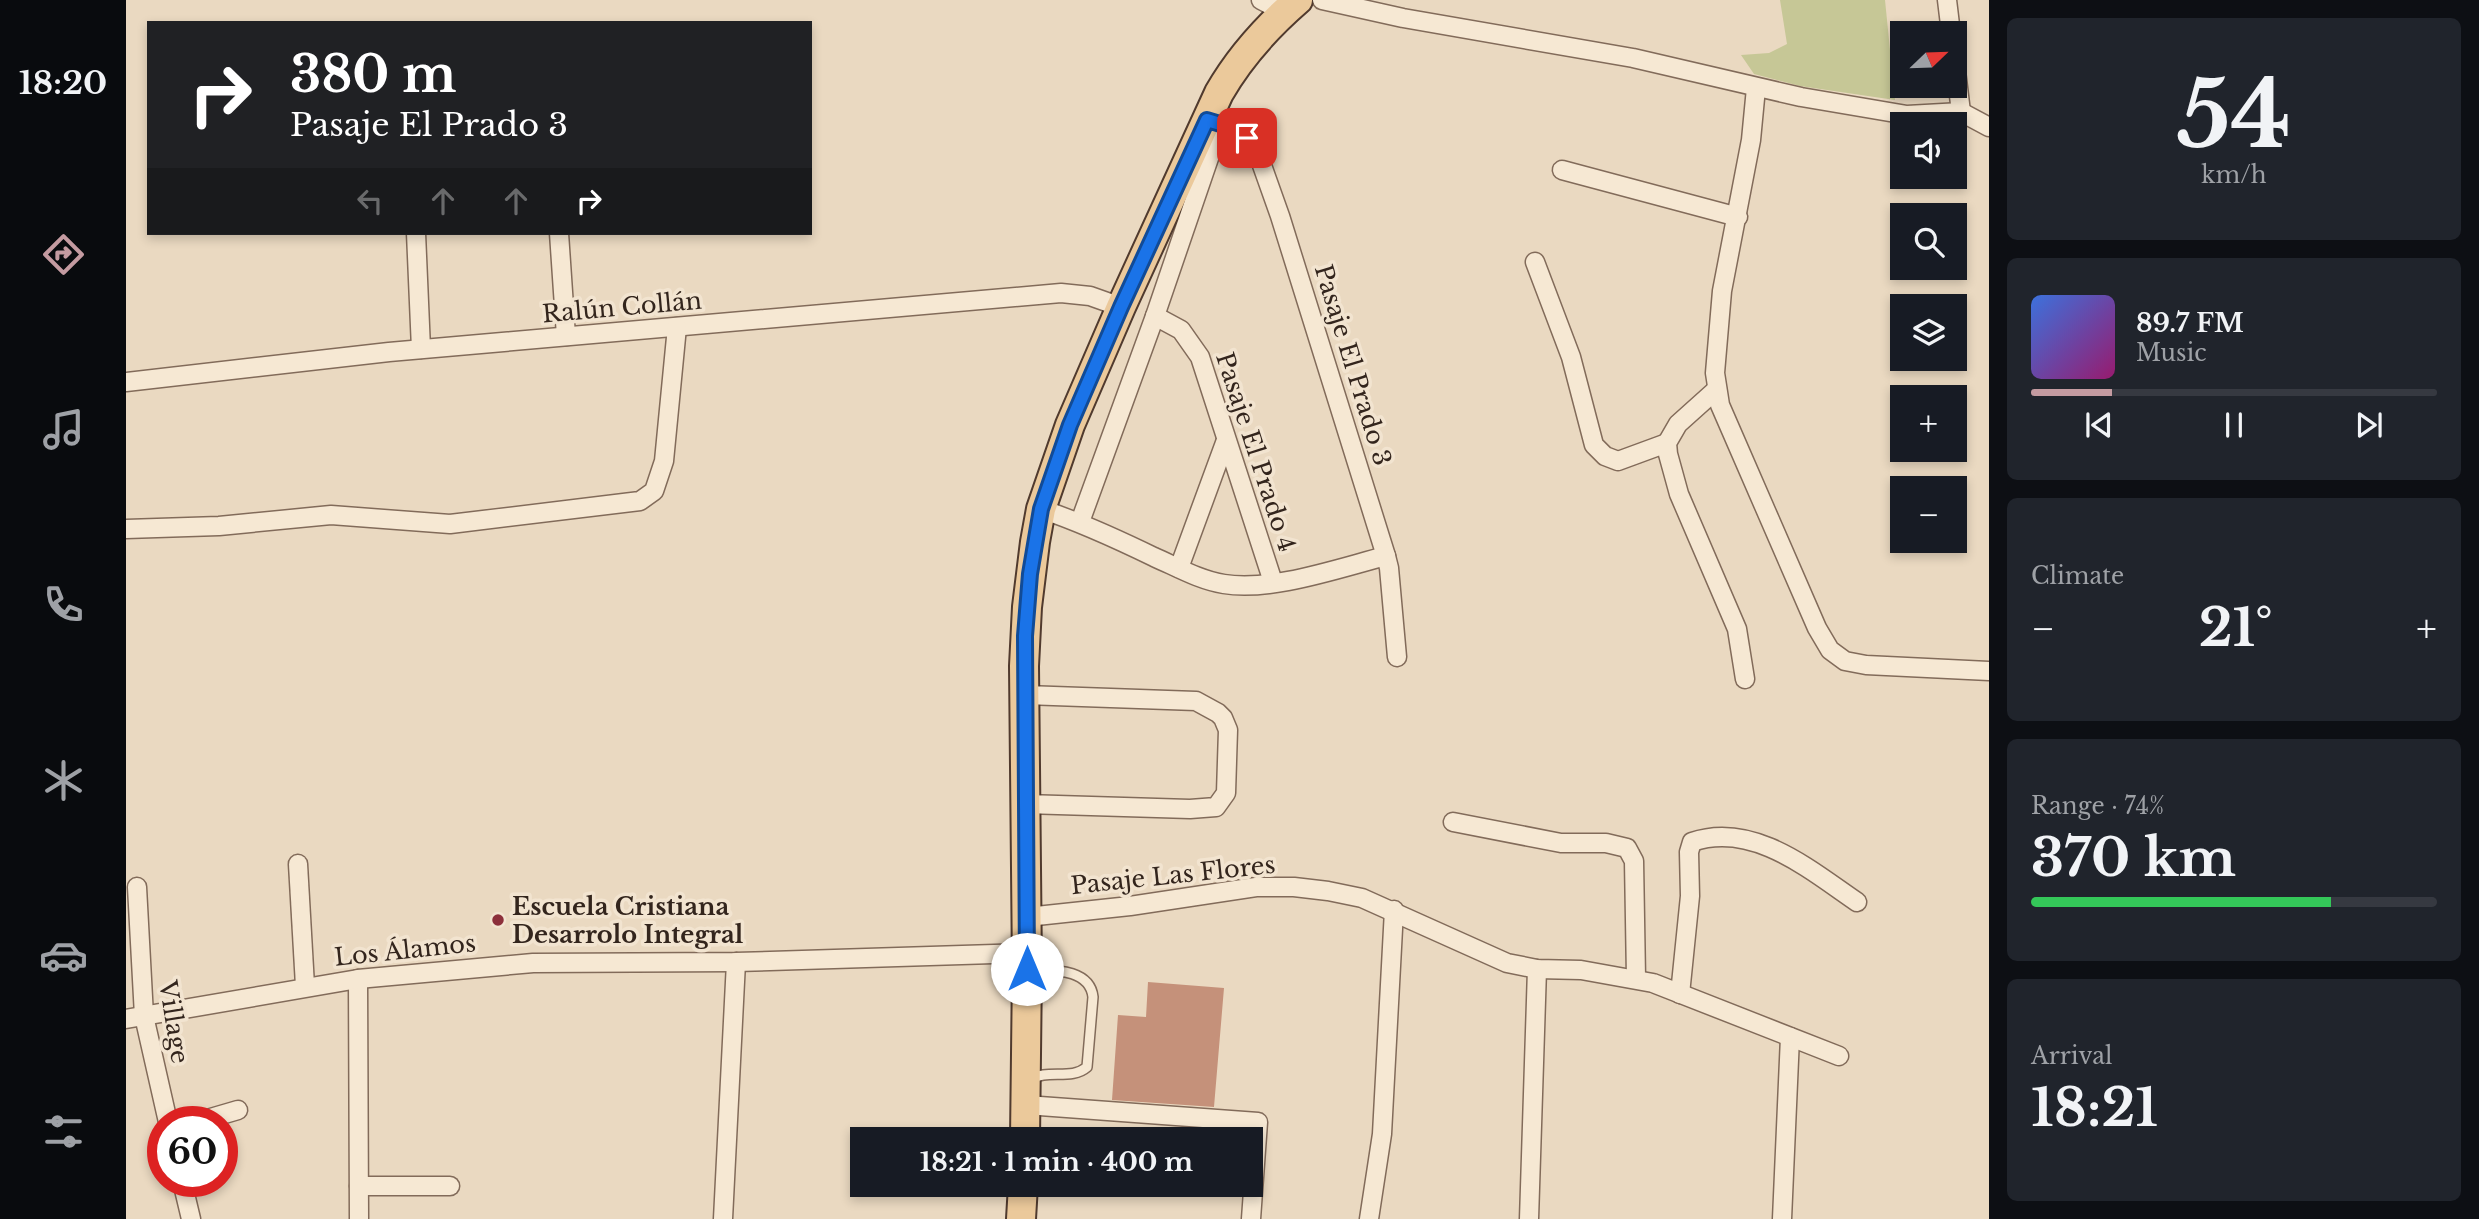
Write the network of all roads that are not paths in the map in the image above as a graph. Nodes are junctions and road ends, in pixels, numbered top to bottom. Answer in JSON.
{"nodes":[{"id":1,"x":1322,"y":0,"type":"edge"},
{"id":2,"x":1947,"y":0,"type":"edge"},
{"id":3,"x":1281,"y":4,"type":"edge"},
{"id":4,"x":1950,"y":21,"type":"edge"},
{"id":5,"x":1756,"y":88,"type":"junction"},
{"id":6,"x":1959,"y":98,"type":"edge"},
{"id":7,"x":1890,"y":112,"type":"edge"},
{"id":8,"x":1961,"y":112,"type":"edge"},
{"id":9,"x":1967,"y":115,"type":"edge"},
{"id":10,"x":1214,"y":122,"type":"junction"},
{"id":11,"x":1989,"y":127,"type":"edge"},
{"id":12,"x":1562,"y":170,"type":"dead end"},
{"id":13,"x":1738,"y":217,"type":"junction"},
{"id":14,"x":416,"y":235,"type":"edge"},
{"id":15,"x":559,"y":235,"type":"edge"},
{"id":16,"x":1535,"y":262,"type":"dead end"},
{"id":17,"x":1121,"y":307,"type":"junction"},
{"id":18,"x":1155,"y":316,"type":"junction"},
{"id":19,"x":677,"y":327,"type":"junction"},
{"id":20,"x":566,"y":336,"type":"junction"},
{"id":21,"x":421,"y":349,"type":"junction"},
{"id":22,"x":126,"y":382,"type":"edge"},
{"id":23,"x":1717,"y":388,"type":"junction"},
{"id":24,"x":1226,"y":440,"type":"junction"},
{"id":25,"x":1667,"y":443,"type":"junction"},
{"id":26,"x":1041,"y":509,"type":"junction"},
{"id":27,"x":1080,"y":522,"type":"junction"},
{"id":28,"x":126,"y":529,"type":"edge"},
{"id":29,"x":1386,"y":556,"type":"junction"},
{"id":30,"x":1179,"y":568,"type":"junction"},
{"id":31,"x":1273,"y":582,"type":"junction"},
{"id":32,"x":1396,"y":657,"type":"dead end"},
{"id":33,"x":1989,"y":671,"type":"edge"},
{"id":34,"x":1745,"y":679,"type":"dead end"},
{"id":35,"x":1025,"y":695,"type":"junction"},
{"id":36,"x":1026,"y":804,"type":"junction"},
{"id":37,"x":1453,"y":822,"type":"dead end"},
{"id":38,"x":298,"y":864,"type":"dead end"},
{"id":39,"x":137,"y":887,"type":"dead end"},
{"id":40,"x":1857,"y":902,"type":"dead end"},
{"id":41,"x":1394,"y":910,"type":"junction"},
{"id":42,"x":1027,"y":917,"type":"junction"},
{"id":43,"x":1027,"y":961,"type":"junction"},
{"id":44,"x":736,"y":962,"type":"junction"},
{"id":45,"x":1537,"y":969,"type":"junction"},
{"id":46,"x":1636,"y":978,"type":"junction"},
{"id":47,"x":358,"y":979,"type":"junction"},
{"id":48,"x":304,"y":986,"type":"junction"},
{"id":49,"x":1680,"y":994,"type":"junction"},
{"id":50,"x":135,"y":1017,"type":"edge"},
{"id":51,"x":1790,"y":1037,"type":"junction"},
{"id":52,"x":1839,"y":1056,"type":"dead end"},
{"id":53,"x":1026,"y":1094,"type":"junction"},
{"id":54,"x":163,"y":1106,"type":"edge"},
{"id":55,"x":1025,"y":1127,"type":"edge"},
{"id":56,"x":359,"y":1186,"type":"junction"},
{"id":57,"x":450,"y":1186,"type":"dead end"},
{"id":58,"x":186,"y":1197,"type":"edge"},
{"id":59,"x":1022,"y":1197,"type":"edge"},
{"id":60,"x":191,"y":1219,"type":"edge"},
{"id":61,"x":359,"y":1219,"type":"edge"},
{"id":62,"x":723,"y":1219,"type":"edge"},
{"id":63,"x":1021,"y":1219,"type":"edge"},
{"id":64,"x":1251,"y":1219,"type":"edge"},
{"id":65,"x":1369,"y":1219,"type":"edge"},
{"id":66,"x":1529,"y":1219,"type":"edge"},
{"id":67,"x":1782,"y":1219,"type":"edge"}],
"edges":[{"from":1,"to":5,"type":"street"},
{"from":2,"to":4,"type":"street"},
{"from":3,"to":10,"type":"main road"},
{"from":5,"to":7,"type":"street"},
{"from":5,"to":13,"type":"street"},
{"from":6,"to":8,"type":"street"},
{"from":9,"to":11,"type":"street"},
{"from":10,"to":17,"type":"main road"},
{"from":10,"to":18,"type":"street"},
{"from":10,"to":29,"type":"street","name":"Pasaje El Prado 3"},
{"from":12,"to":13,"type":"street"},
{"from":13,"to":23,"type":"street"},
{"from":14,"to":21,"type":"street"},
{"from":15,"to":20,"type":"street"},
{"from":16,"to":25,"type":"street"},
{"from":17,"to":19,"type":"street","name":"Ralún Collán"},
{"from":17,"to":26,"type":"main road"},
{"from":18,"to":24,"type":"street","name":"Pasaje El Prado 4"},
{"from":18,"to":27,"type":"street"},
{"from":19,"to":20,"type":"street","name":"Ralún Collán"},
{"from":19,"to":28,"type":"street"},
{"from":20,"to":21,"type":"street","name":"Ralún Collán"},
{"from":21,"to":22,"type":"street","name":"Ralún Collán"},
{"from":23,"to":25,"type":"street"},
{"from":23,"to":33,"type":"street"},
{"from":24,"to":30,"type":"street"},
{"from":24,"to":31,"type":"street","name":"Pasaje El Prado 4"},
{"from":25,"to":34,"type":"street"},
{"from":26,"to":27,"type":"street"},
{"from":26,"to":35,"type":"main road"},
{"from":27,"to":30,"type":"street"},
{"from":29,"to":31,"type":"street"},
{"from":29,"to":32,"type":"street","name":"Pasaje El Prado 3"},
{"from":30,"to":31,"type":"street"},
{"from":35,"to":36,"type":"main road"},
{"from":35,"to":36,"type":"street"},
{"from":36,"to":42,"type":"main road"},
{"from":37,"to":46,"type":"street"},
{"from":38,"to":48,"type":"street"},
{"from":39,"to":50,"type":"street","name":"Village"},
{"from":40,"to":49,"type":"street"},
{"from":41,"to":42,"type":"street","name":"Pasaje Las Flores"},
{"from":41,"to":45,"type":"street","name":"Pasaje Las Flores"},
{"from":41,"to":65,"type":"street"},
{"from":42,"to":43,"type":"main road"},
{"from":43,"to":44,"type":"street","name":"Los Álamos"},
{"from":43,"to":53,"type":"main road"},
{"from":43,"to":53,"type":"lane"},
{"from":44,"to":47,"type":"street","name":"Los Álamos"},
{"from":44,"to":62,"type":"street"},
{"from":45,"to":46,"type":"street","name":"Pasaje Las Flores"},
{"from":45,"to":66,"type":"street"},
{"from":46,"to":49,"type":"street","name":"Pasaje Las Flores"},
{"from":47,"to":48,"type":"street","name":"Los Álamos"},
{"from":47,"to":56,"type":"street"},
{"from":48,"to":50,"type":"street","name":"Los Álamos"},
{"from":49,"to":51,"type":"street","name":"Pasaje Las Flores"},
{"from":50,"to":54,"type":"street","name":"Village"},
{"from":51,"to":52,"type":"street","name":"Pasaje Las Flores"},
{"from":51,"to":67,"type":"street"},
{"from":53,"to":55,"type":"main road"},
{"from":53,"to":64,"type":"street"},
{"from":56,"to":57,"type":"street"},
{"from":56,"to":61,"type":"street"},
{"from":58,"to":60,"type":"street"},
{"from":59,"to":63,"type":"main road"}]}
